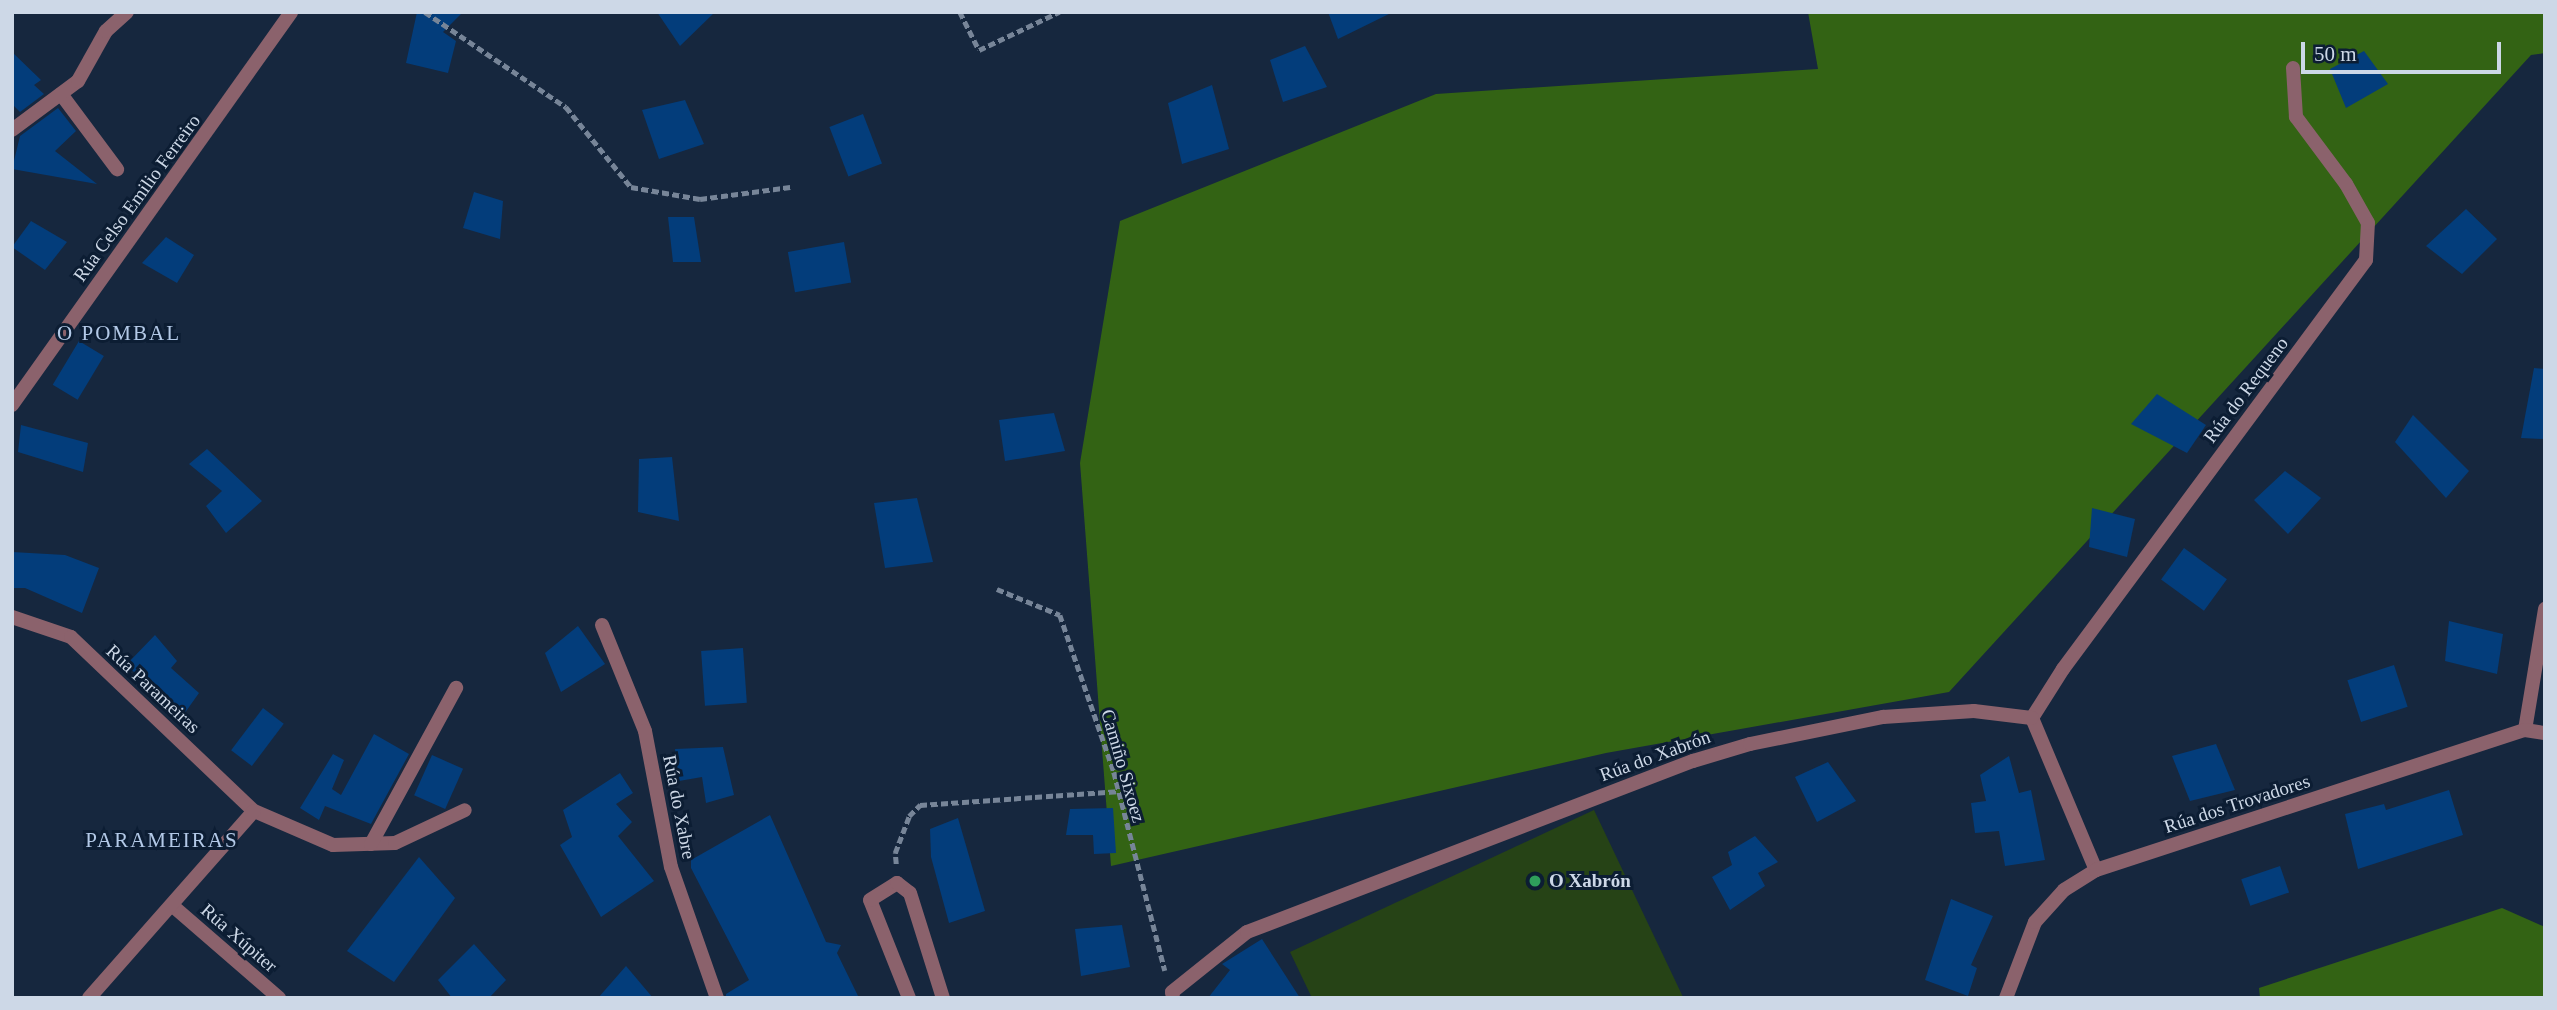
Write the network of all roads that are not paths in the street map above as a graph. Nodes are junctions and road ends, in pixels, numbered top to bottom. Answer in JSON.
{"nodes":[{"id":1,"x":127,"y":12,"type":"edge"},
{"id":2,"x":291,"y":12,"type":"edge"},
{"id":3,"x":2293,"y":68,"type":"dead end"},
{"id":4,"x":61,"y":94,"type":"junction"},
{"id":5,"x":12,"y":130,"type":"edge"},
{"id":6,"x":117,"y":169,"type":"dead end"},
{"id":7,"x":12,"y":405,"type":"edge"},
{"id":8,"x":2545,"y":609,"type":"edge"},
{"id":9,"x":12,"y":617,"type":"edge"},
{"id":10,"x":603,"y":625,"type":"dead end"},
{"id":11,"x":456,"y":688,"type":"dead end"},
{"id":12,"x":2032,"y":718,"type":"junction"},
{"id":13,"x":2525,"y":730,"type":"junction"},
{"id":14,"x":2545,"y":733,"type":"edge"},
{"id":15,"x":465,"y":810,"type":"dead end"},
{"id":16,"x":254,"y":811,"type":"junction"},
{"id":17,"x":371,"y":844,"type":"junction"},
{"id":18,"x":2096,"y":870,"type":"junction"},
{"id":19,"x":174,"y":907,"type":"junction"},
{"id":20,"x":1172,"y":995,"type":"edge"},
{"id":21,"x":89,"y":998,"type":"edge"},
{"id":22,"x":279,"y":998,"type":"edge"},
{"id":23,"x":717,"y":998,"type":"edge"},
{"id":24,"x":909,"y":998,"type":"edge"},
{"id":25,"x":943,"y":998,"type":"edge"},
{"id":26,"x":2006,"y":998,"type":"edge"}],
"edges":[{"from":1,"to":4,"type":"street"},
{"from":2,"to":7,"type":"street","name":"Rúa Celso Emilio Ferreiro"},
{"from":3,"to":12,"type":"street","name":"Rúa do Requeno"},
{"from":4,"to":5,"type":"street"},
{"from":4,"to":6,"type":"street"},
{"from":8,"to":13,"type":"street"},
{"from":9,"to":16,"type":"street","name":"Rúa Parameiras"},
{"from":10,"to":23,"type":"street","name":"Rúa do Xabre"},
{"from":11,"to":17,"type":"street"},
{"from":12,"to":18,"type":"street"},
{"from":12,"to":20,"type":"street","name":"Rúa do Xabrón"},
{"from":13,"to":14,"type":"street","name":"Rúa dos Trovadores"},
{"from":13,"to":18,"type":"street","name":"Rúa dos Trovadores"},
{"from":15,"to":17,"type":"street","name":"Rúa Parameiras"},
{"from":16,"to":17,"type":"street","name":"Rúa Parameiras"},
{"from":16,"to":19,"type":"street"},
{"from":18,"to":26,"type":"street","name":"Rúa dos Trovadores"},
{"from":19,"to":21,"type":"street"},
{"from":19,"to":22,"type":"street","name":"Rúa Xúpiter"},
{"from":24,"to":25,"type":"street"}]}
